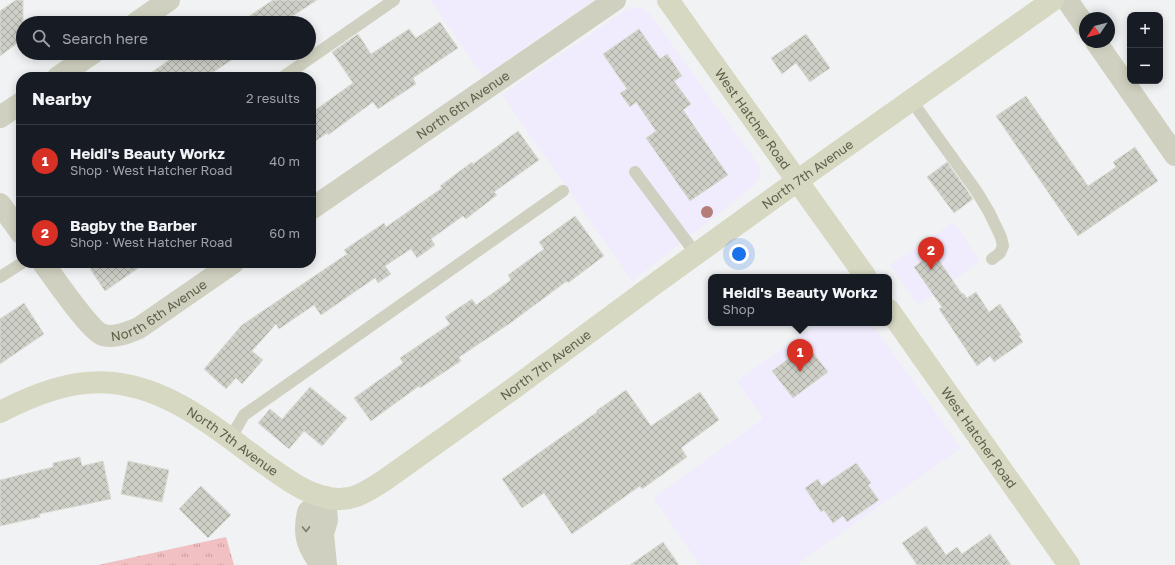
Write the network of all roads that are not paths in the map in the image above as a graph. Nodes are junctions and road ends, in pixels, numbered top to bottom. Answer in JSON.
{"nodes":[{"id":1,"x":169,"y":0,"type":"edge"},
{"id":2,"x":394,"y":0,"type":"edge"},
{"id":3,"x":615,"y":0,"type":"edge"},
{"id":4,"x":668,"y":0,"type":"edge"},
{"id":5,"x":1053,"y":0,"type":"edge"},
{"id":6,"x":1067,"y":0,"type":"edge"},
{"id":7,"x":146,"y":16,"type":"edge"},
{"id":8,"x":1079,"y":17,"type":"edge"},
{"id":9,"x":1100,"y":48,"type":"edge"},
{"id":10,"x":316,"y":54,"type":"edge"},
{"id":11,"x":83,"y":60,"type":"edge"},
{"id":12,"x":308,"y":60,"type":"edge"},
{"id":13,"x":65,"y":72,"type":"edge"},
{"id":14,"x":290,"y":72,"type":"edge"},
{"id":15,"x":912,"y":100,"type":"junction"},
{"id":16,"x":16,"y":107,"type":"edge"},
{"id":17,"x":0,"y":118,"type":"edge"},
{"id":18,"x":1175,"y":155,"type":"edge"},
{"id":19,"x":636,"y":172,"type":"dead end"},
{"id":20,"x":797,"y":181,"type":"junction"},
{"id":21,"x":563,"y":191,"type":"dead end"},
{"id":22,"x":0,"y":204,"type":"edge"},
{"id":23,"x":316,"y":206,"type":"edge"},
{"id":24,"x":16,"y":226,"type":"edge"},
{"id":25,"x":696,"y":254,"type":"junction"},
{"id":26,"x":992,"y":259,"type":"dead end"},
{"id":27,"x":16,"y":267,"type":"edge"},
{"id":28,"x":47,"y":268,"type":"edge"},
{"id":29,"x":226,"y":268,"type":"edge"},
{"id":30,"x":864,"y":274,"type":"edge"},
{"id":31,"x":0,"y":277,"type":"edge"},
{"id":32,"x":892,"y":314,"type":"edge"},
{"id":33,"x":0,"y":412,"type":"edge"},
{"id":34,"x":230,"y":438,"type":"junction"},
{"id":35,"x":325,"y":497,"type":"junction"},
{"id":36,"x":321,"y":565,"type":"edge"},
{"id":37,"x":326,"y":565,"type":"edge"},
{"id":38,"x":1069,"y":565,"type":"edge"}],
"edges":[{"from":1,"to":7,"type":"street"},
{"from":2,"to":10,"type":"lane"},
{"from":3,"to":23,"type":"street","name":"North 6th Avenue"},
{"from":4,"to":20,"type":"street","name":"West Hatcher Road"},
{"from":5,"to":15,"type":"street","name":"North 7th Avenue"},
{"from":6,"to":8,"type":"street"},
{"from":9,"to":18,"type":"street"},
{"from":11,"to":13,"type":"street"},
{"from":12,"to":14,"type":"lane"},
{"from":15,"to":20,"type":"street","name":"North 7th Avenue"},
{"from":15,"to":26,"type":"lane"},
{"from":16,"to":17,"type":"street"},
{"from":19,"to":25,"type":"lane"},
{"from":20,"to":25,"type":"street","name":"North 7th Avenue"},
{"from":20,"to":30,"type":"street","name":"West Hatcher Road"},
{"from":21,"to":34,"type":"lane"},
{"from":22,"to":24,"type":"street"},
{"from":25,"to":35,"type":"street","name":"North 7th Avenue"},
{"from":27,"to":31,"type":"lane"},
{"from":28,"to":29,"type":"street","name":"North 6th Avenue"},
{"from":32,"to":38,"type":"street","name":"West Hatcher Road"},
{"from":33,"to":34,"type":"street","name":"North 7th Avenue"},
{"from":34,"to":35,"type":"street","name":"North 7th Avenue"},
{"from":35,"to":36,"type":"street","one_way":true},
{"from":35,"to":37,"type":"street"}]}
